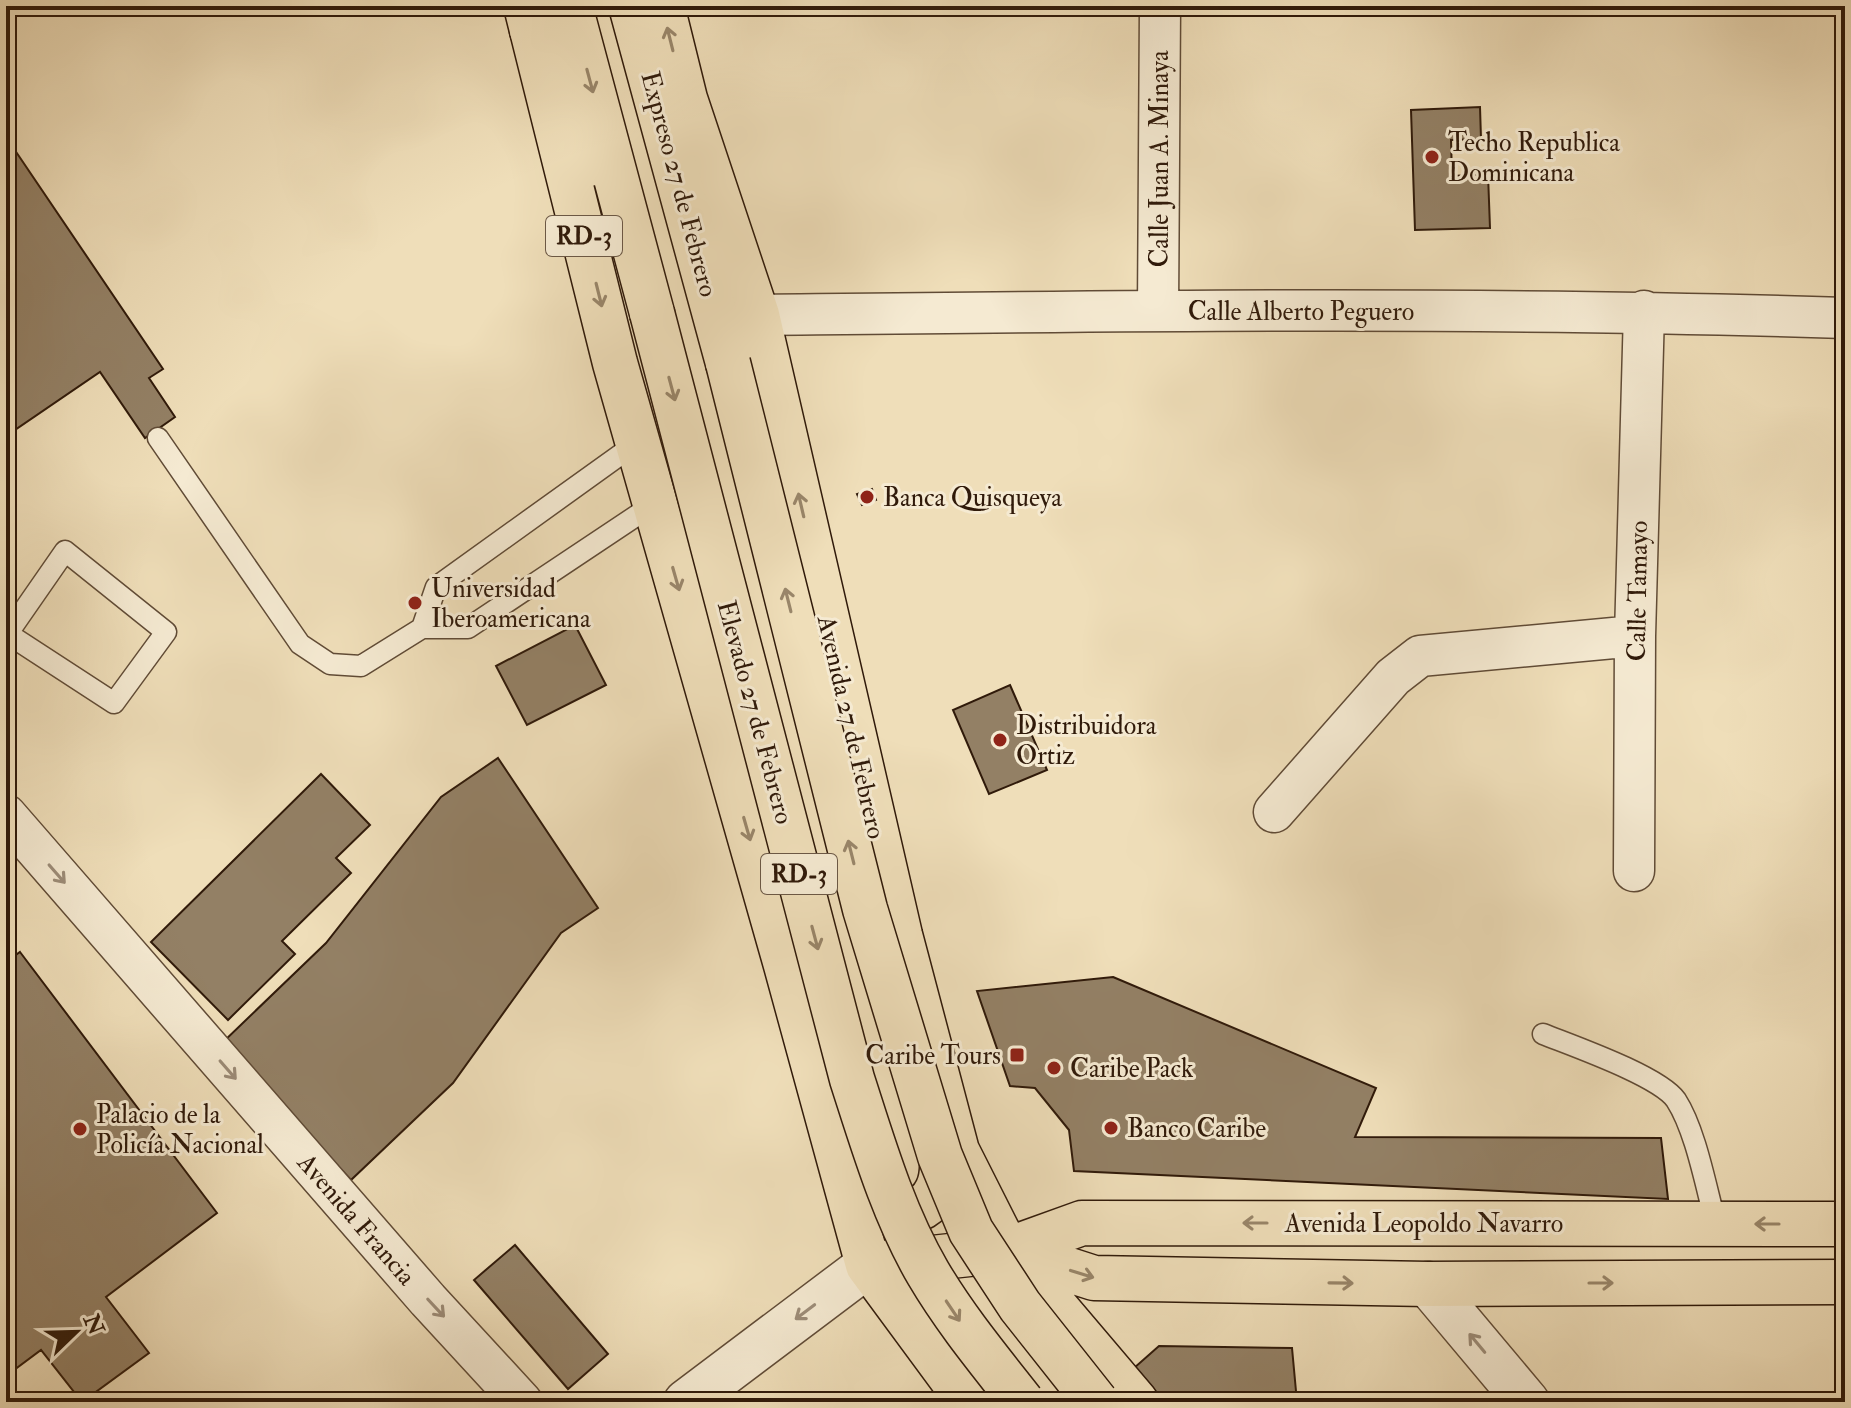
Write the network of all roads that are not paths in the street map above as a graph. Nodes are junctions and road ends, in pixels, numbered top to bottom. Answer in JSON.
{"nodes":[{"id":1,"x":570,"y":6,"type":"edge"},
{"id":2,"x":631,"y":6,"type":"edge"},
{"id":3,"x":662,"y":6,"type":"edge"},
{"id":4,"x":1160,"y":6,"type":"edge"},
{"id":5,"x":529,"y":18,"type":"edge"},
{"id":6,"x":685,"y":99,"type":"junction"},
{"id":7,"x":1158,"y":311,"type":"junction"},
{"id":8,"x":1644,"y":311,"type":"junction"},
{"id":9,"x":652,"y":313,"type":"junction"},
{"id":10,"x":757,"y":315,"type":"junction"},
{"id":11,"x":1845,"y":318,"type":"edge"},
{"id":12,"x":728,"y":363,"type":"junction"},
{"id":13,"x":158,"y":438,"type":"dead end"},
{"id":14,"x":638,"y":442,"type":"junction"},
{"id":15,"x":654,"y":504,"type":"junction"},
{"id":16,"x":422,"y":628,"type":"junction"},
{"id":17,"x":7,"y":635,"type":"edge"},
{"id":18,"x":1635,"y":636,"type":"junction"},
{"id":19,"x":1274,"y":812,"type":"dead end"},
{"id":20,"x":6,"y":815,"type":"edge"},
{"id":21,"x":1634,"y":871,"type":"dead end"},
{"id":22,"x":900,"y":935,"type":"junction"},
{"id":23,"x":786,"y":965,"type":"junction"},
{"id":24,"x":1543,"y":1034,"type":"dead end"},
{"id":25,"x":1716,"y":1224,"type":"junction"},
{"id":26,"x":1845,"y":1224,"type":"edge"},
{"id":27,"x":1007,"y":1250,"type":"junction"},
{"id":28,"x":868,"y":1265,"type":"junction"},
{"id":29,"x":1845,"y":1282,"type":"edge"},
{"id":30,"x":1428,"y":1284,"type":"junction"},
{"id":31,"x":522,"y":1402,"type":"edge"},
{"id":32,"x":686,"y":1402,"type":"edge"},
{"id":33,"x":969,"y":1402,"type":"edge"},
{"id":34,"x":1022,"y":1402,"type":"edge"},
{"id":35,"x":1096,"y":1402,"type":"edge"},
{"id":36,"x":1136,"y":1402,"type":"edge"},
{"id":37,"x":1527,"y":1402,"type":"edge"}],
"edges":[{"from":1,"to":9,"type":"main road","number":"RD-3","one_way":true},
{"from":2,"to":12,"type":"main road","name":"Expreso 27 de Febrero","number":"RD-3"},
{"from":6,"to":3,"type":"main road","name":"Avenida 27 de Febrero","one_way":true},
{"from":4,"to":7,"type":"street","name":"Calle Juan A. Minaya"},
{"from":5,"to":9,"type":"main road"},
{"from":5,"to":14,"type":"main road","number":"RD-3","one_way":true},
{"from":6,"to":10,"type":"main road","name":"Avenida 27 de Febrero"},
{"from":6,"to":12,"type":"main road"},
{"from":7,"to":8,"type":"street","name":"Calle Alberto Peguero"},
{"from":7,"to":10,"type":"street","name":"Calle Alberto Peguero"},
{"from":8,"to":11,"type":"street","name":"Calle Alberto Peguero"},
{"from":8,"to":18,"type":"street","name":"Calle Tamayo"},
{"from":9,"to":34,"type":"main road","name":"Elevado 27 de Febrero","number":"RD-3","one_way":true,"bridge":true},
{"from":22,"to":10,"type":"main road","name":"Avenida 27 de Febrero","one_way":true},
{"from":35,"to":12,"type":"main road","number":"RD-3","one_way":true,"bridge":true},
{"from":13,"to":16,"type":"lane"},
{"from":14,"to":15,"type":"main road","number":"RD-3"},
{"from":14,"to":16,"type":"lane"},
{"from":15,"to":16,"type":"lane"},
{"from":15,"to":23,"type":"main road","number":"RD-3","one_way":true},
{"from":17,"to":17,"type":"lane"},
{"from":18,"to":19,"type":"street"},
{"from":18,"to":21,"type":"street","name":"Calle Tamayo"},
{"from":20,"to":31,"type":"street","name":"Avenida Francia","one_way":true},
{"from":22,"to":23,"type":"main road"},
{"from":22,"to":27,"type":"main road","name":"Avenida 27 de Febrero"},
{"from":23,"to":28,"type":"main road","number":"RD-3"},
{"from":24,"to":25,"type":"lane"},
{"from":26,"to":25,"type":"main road","name":"Avenida Leopoldo Navarro","one_way":true},
{"from":25,"to":27,"type":"main road","name":"Avenida Leopoldo Navarro","one_way":true},
{"from":27,"to":28,"type":"main road","name":"Avenida Leopoldo Navarro"},
{"from":27,"to":30,"type":"main road","name":"Avenida Leopoldo Navarro","one_way":true},
{"from":27,"to":36,"type":"main road","name":"Avenida 27 de Febrero"},
{"from":28,"to":32,"type":"street","one_way":true},
{"from":28,"to":33,"type":"main road","number":"RD-3"},
{"from":30,"to":29,"type":"main road","name":"Avenida Leopoldo Navarro","one_way":true},
{"from":37,"to":30,"type":"street","one_way":true}]}
